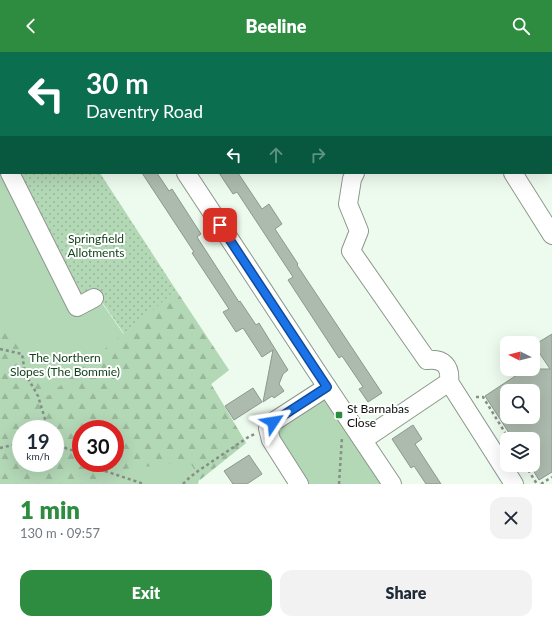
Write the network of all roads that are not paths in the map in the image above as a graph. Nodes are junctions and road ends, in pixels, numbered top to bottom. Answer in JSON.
{"nodes":[{"id":1,"x":10,"y":174,"type":"edge"},
{"id":2,"x":187,"y":174,"type":"edge"},
{"id":3,"x":354,"y":174,"type":"edge"},
{"id":4,"x":514,"y":174,"type":"edge"},
{"id":5,"x":552,"y":235,"type":"edge"},
{"id":6,"x":94,"y":298,"type":"dead end"},
{"id":7,"x":449,"y":382,"type":"junction"},
{"id":8,"x":327,"y":387,"type":"junction"},
{"id":9,"x":363,"y":440,"type":"junction"},
{"id":10,"x":297,"y":483,"type":"edge"},
{"id":11,"x":392,"y":484,"type":"edge"},
{"id":12,"x":514,"y":484,"type":"edge"}],
"edges":[{"from":1,"to":6,"type":"street"},
{"from":2,"to":8,"type":"street"},
{"from":3,"to":7,"type":"street"},
{"from":4,"to":5,"type":"street"},
{"from":7,"to":9,"type":"street"},
{"from":7,"to":12,"type":"street"},
{"from":8,"to":9,"type":"street"},
{"from":8,"to":10,"type":"street"},
{"from":9,"to":11,"type":"street"}]}
